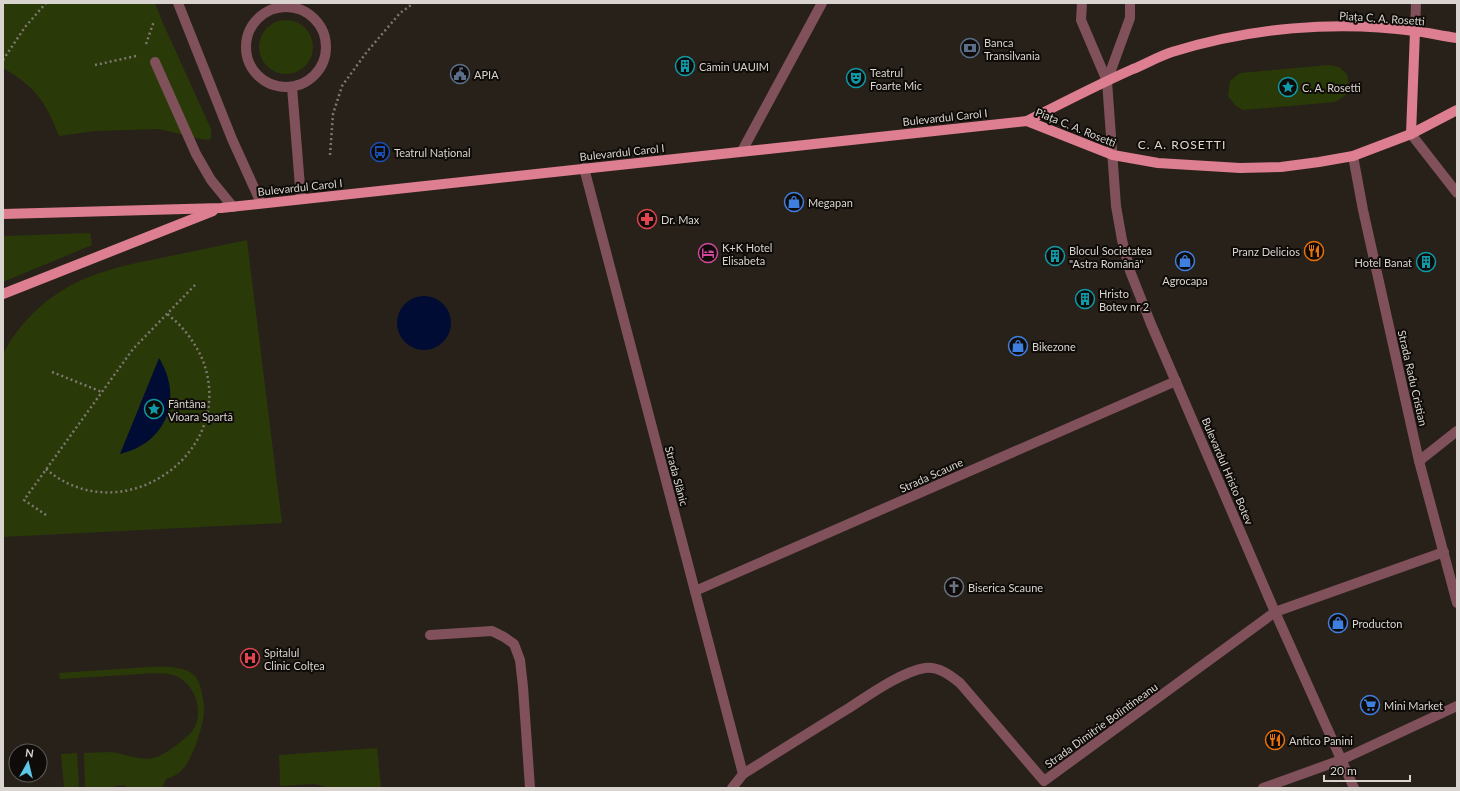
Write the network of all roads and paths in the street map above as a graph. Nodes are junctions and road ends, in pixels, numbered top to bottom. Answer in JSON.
{"nodes":[{"id":1,"x":46,"y":3,"type":"edge"},
{"id":2,"x":178,"y":3,"type":"edge"},
{"id":3,"x":414,"y":3,"type":"edge"},
{"id":4,"x":822,"y":3,"type":"edge"},
{"id":5,"x":1082,"y":3,"type":"edge"},
{"id":6,"x":1130,"y":3,"type":"edge"},
{"id":7,"x":1416,"y":3,"type":"edge"},
{"id":8,"x":1415,"y":31,"type":"junction"},
{"id":9,"x":1457,"y":38,"type":"edge"},
{"id":10,"x":141,"y":56,"type":"dead end"},
{"id":11,"x":3,"y":60,"type":"edge"},
{"id":12,"x":155,"y":62,"type":"dead end"},
{"id":13,"x":95,"y":65,"type":"dead end"},
{"id":14,"x":1107,"y":81,"type":"junction"},
{"id":15,"x":292,"y":87,"type":"junction"},
{"id":16,"x":1457,"y":110,"type":"edge"},
{"id":17,"x":1027,"y":120,"type":"junction"},
{"id":18,"x":1411,"y":134,"type":"junction"},
{"id":19,"x":742,"y":151,"type":"junction"},
{"id":20,"x":330,"y":155,"type":"dead end"},
{"id":21,"x":1113,"y":155,"type":"junction"},
{"id":22,"x":1353,"y":156,"type":"junction"},
{"id":23,"x":584,"y":168,"type":"junction"},
{"id":24,"x":1457,"y":193,"type":"edge"},
{"id":25,"x":301,"y":199,"type":"junction"},
{"id":26,"x":261,"y":203,"type":"junction"},
{"id":27,"x":233,"y":207,"type":"junction"},
{"id":28,"x":221,"y":208,"type":"junction"},
{"id":29,"x":3,"y":214,"type":"edge"},
{"id":30,"x":195,"y":285,"type":"dead end"},
{"id":31,"x":3,"y":294,"type":"edge"},
{"id":32,"x":167,"y":314,"type":"junction"},
{"id":33,"x":52,"y":372,"type":"dead end"},
{"id":34,"x":1176,"y":381,"type":"junction"},
{"id":35,"x":102,"y":392,"type":"junction"},
{"id":36,"x":1457,"y":431,"type":"edge"},
{"id":37,"x":1419,"y":461,"type":"junction"},
{"id":38,"x":46,"y":469,"type":"junction"},
{"id":39,"x":46,"y":514,"type":"dead end"},
{"id":40,"x":1444,"y":552,"type":"junction"},
{"id":41,"x":696,"y":591,"type":"junction"},
{"id":42,"x":1457,"y":603,"type":"edge"},
{"id":43,"x":1275,"y":612,"type":"junction"},
{"id":44,"x":430,"y":635,"type":"dead end"},
{"id":45,"x":1457,"y":706,"type":"edge"},
{"id":46,"x":1341,"y":760,"type":"junction"},
{"id":47,"x":743,"y":774,"type":"junction"},
{"id":48,"x":1047,"y":784,"type":"edge"},
{"id":49,"x":530,"y":788,"type":"edge"},
{"id":50,"x":732,"y":788,"type":"edge"},
{"id":51,"x":1263,"y":788,"type":"edge"},
{"id":52,"x":1354,"y":788,"type":"edge"}],
"edges":[{"from":1,"to":11,"type":"path"},
{"from":2,"to":26,"type":"street"},
{"from":3,"to":20,"type":"path"},
{"from":4,"to":19,"type":"street"},
{"from":5,"to":14,"type":"street"},
{"from":6,"to":14,"type":"street"},
{"from":7,"to":8,"type":"street"},
{"from":8,"to":9,"type":"main road","name":"Piața C. A. Rosetti"},
{"from":8,"to":14,"type":"main road","name":"Piața C. A. Rosetti"},
{"from":8,"to":18,"type":"main road"},
{"from":10,"to":13,"type":"path"},
{"from":12,"to":27,"type":"street"},
{"from":14,"to":17,"type":"main road","name":"Piața C. A. Rosetti"},
{"from":14,"to":21,"type":"street","name":"Bulevardul Hristo Botev"},
{"from":15,"to":15,"type":"street"},
{"from":15,"to":25,"type":"street"},
{"from":16,"to":18,"type":"main road","name":"Piața C. A. Rosetti"},
{"from":17,"to":19,"type":"main road","name":"Bulevardul Carol I"},
{"from":17,"to":21,"type":"main road","name":"Piața C. A. Rosetti"},
{"from":18,"to":22,"type":"main road","name":"Piața C. A. Rosetti"},
{"from":18,"to":24,"type":"street"},
{"from":19,"to":23,"type":"main road","name":"Bulevardul Carol I"},
{"from":21,"to":22,"type":"main road","name":"Piața C. A. Rosetti"},
{"from":21,"to":34,"type":"street","name":"Bulevardul Hristo Botev"},
{"from":22,"to":37,"type":"street","name":"Strada Radu Cristian"},
{"from":23,"to":25,"type":"main road","name":"Bulevardul Carol I"},
{"from":23,"to":41,"type":"street","name":"Strada Slănic"},
{"from":25,"to":26,"type":"main road","name":"Bulevardul Carol I"},
{"from":26,"to":27,"type":"main road","name":"Bulevardul Carol I"},
{"from":27,"to":28,"type":"main road","name":"Bulevardul Carol I"},
{"from":28,"to":29,"type":"main road","name":"Bulevardul Carol I"},
{"from":28,"to":31,"type":"main road","name":"Bulevardul Carol I"},
{"from":30,"to":32,"type":"path"},
{"from":32,"to":35,"type":"path"},
{"from":32,"to":38,"type":"path"},
{"from":33,"to":35,"type":"path"},
{"from":34,"to":41,"type":"street","name":"Strada Scaune"},
{"from":34,"to":43,"type":"street","name":"Bulevardul Hristo Botev"},
{"from":35,"to":38,"type":"path"},
{"from":36,"to":37,"type":"street"},
{"from":37,"to":40,"type":"street","name":"Strada Radu Cristian"},
{"from":38,"to":39,"type":"path"},
{"from":40,"to":42,"type":"street","name":"Strada Radu Cristian"},
{"from":40,"to":43,"type":"street","name":"Strada Dimitrie Bolintineanu"},
{"from":41,"to":47,"type":"street","name":"Strada Slănic"},
{"from":43,"to":46,"type":"street","name":"Bulevardul Hristo Botev"},
{"from":43,"to":48,"type":"street","name":"Strada Dimitrie Bolintineanu"},
{"from":44,"to":49,"type":"street"},
{"from":45,"to":46,"type":"street"},
{"from":46,"to":51,"type":"street"},
{"from":46,"to":52,"type":"street","name":"Bulevardul Hristo Botev"},
{"from":47,"to":48,"type":"street","name":"Strada Dimitrie Bolintineanu"},
{"from":47,"to":50,"type":"street"}]}
